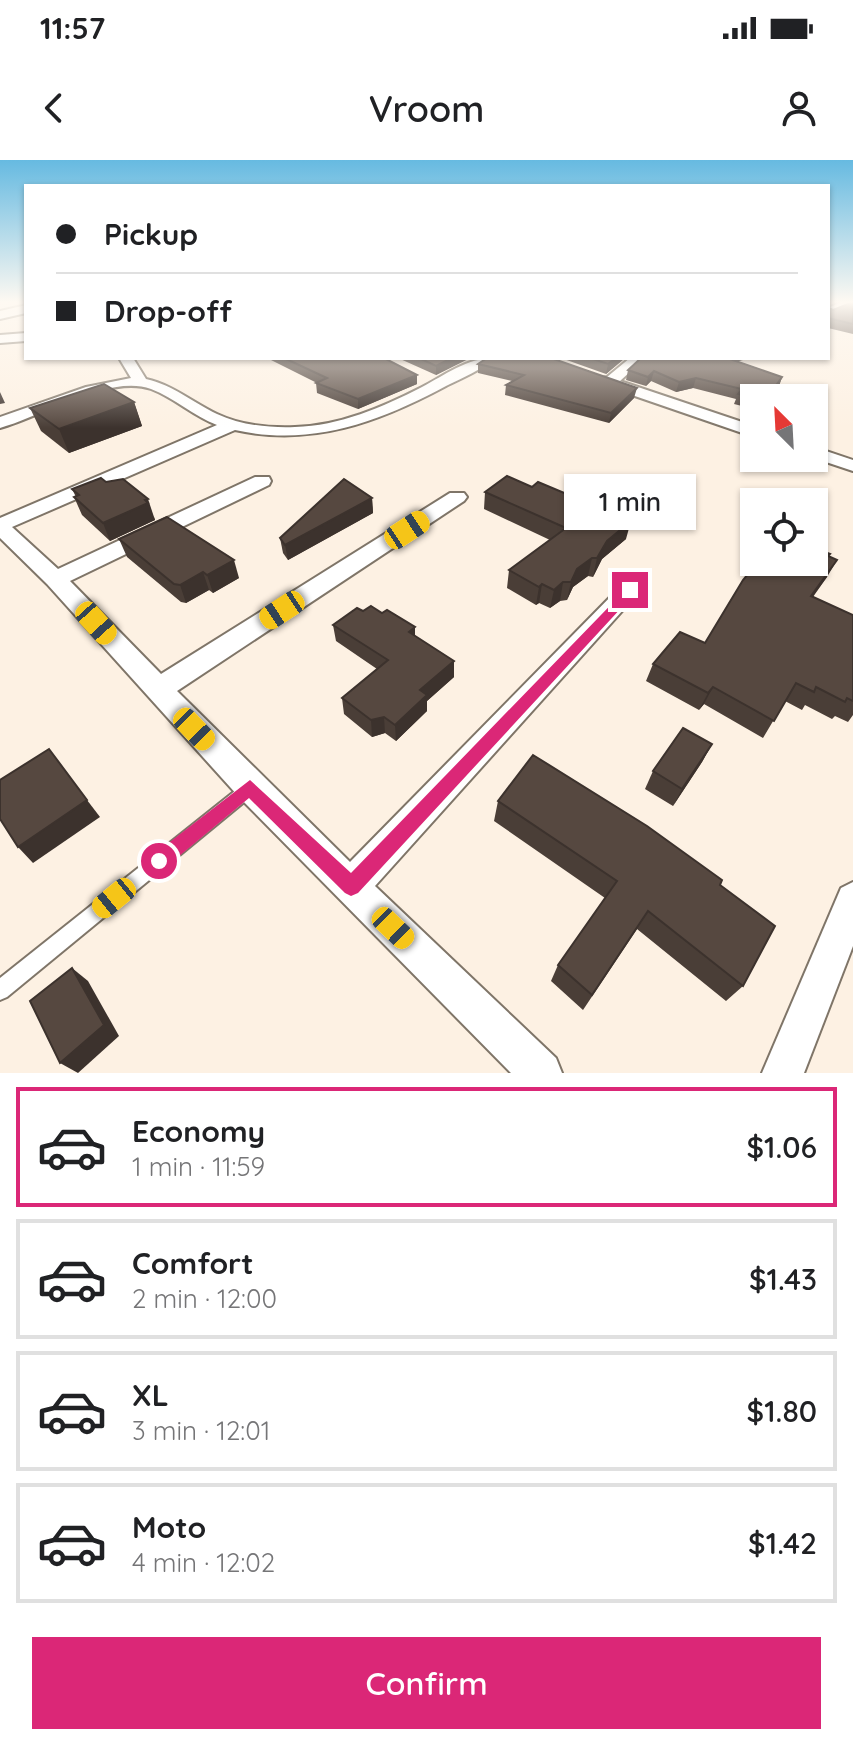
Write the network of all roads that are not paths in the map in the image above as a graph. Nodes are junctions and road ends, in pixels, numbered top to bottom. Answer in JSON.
{"nodes":[{"id":1,"x":127,"y":360,"type":"edge"},
{"id":2,"x":482,"y":360,"type":"edge"},
{"id":3,"x":635,"y":360,"type":"edge"},
{"id":4,"x":141,"y":382,"type":"junction"},
{"id":5,"x":0,"y":423,"type":"edge"},
{"id":6,"x":232,"y":425,"type":"junction"},
{"id":7,"x":740,"y":427,"type":"edge"},
{"id":8,"x":828,"y":457,"type":"edge"},
{"id":9,"x":853,"y":466,"type":"edge"},
{"id":10,"x":262,"y":481,"type":"dead end"},
{"id":11,"x":457,"y":497,"type":"dead end"},
{"id":12,"x":3,"y":534,"type":"edge"},
{"id":13,"x":55,"y":579,"type":"junction"},
{"id":14,"x":630,"y":590,"type":"dead end"},
{"id":15,"x":157,"y":690,"type":"junction"},
{"id":16,"x":250,"y":787,"type":"junction"},
{"id":17,"x":351,"y":886,"type":"junction"},
{"id":18,"x":853,"y":900,"type":"edge"},
{"id":19,"x":0,"y":990,"type":"edge"},
{"id":20,"x":541,"y":1073,"type":"edge"},
{"id":21,"x":783,"y":1073,"type":"edge"}],
"edges":[{"from":1,"to":4,"type":"street"},
{"from":2,"to":6,"type":"street"},
{"from":3,"to":7,"type":"street"},
{"from":4,"to":5,"type":"street"},
{"from":4,"to":6,"type":"street"},
{"from":6,"to":12,"type":"street"},
{"from":8,"to":9,"type":"street"},
{"from":10,"to":13,"type":"street"},
{"from":11,"to":15,"type":"street"},
{"from":12,"to":13,"type":"street"},
{"from":13,"to":15,"type":"street"},
{"from":14,"to":17,"type":"street"},
{"from":15,"to":16,"type":"street"},
{"from":16,"to":17,"type":"street"},
{"from":16,"to":19,"type":"lane"},
{"from":17,"to":20,"type":"street"},
{"from":18,"to":21,"type":"street"}]}
